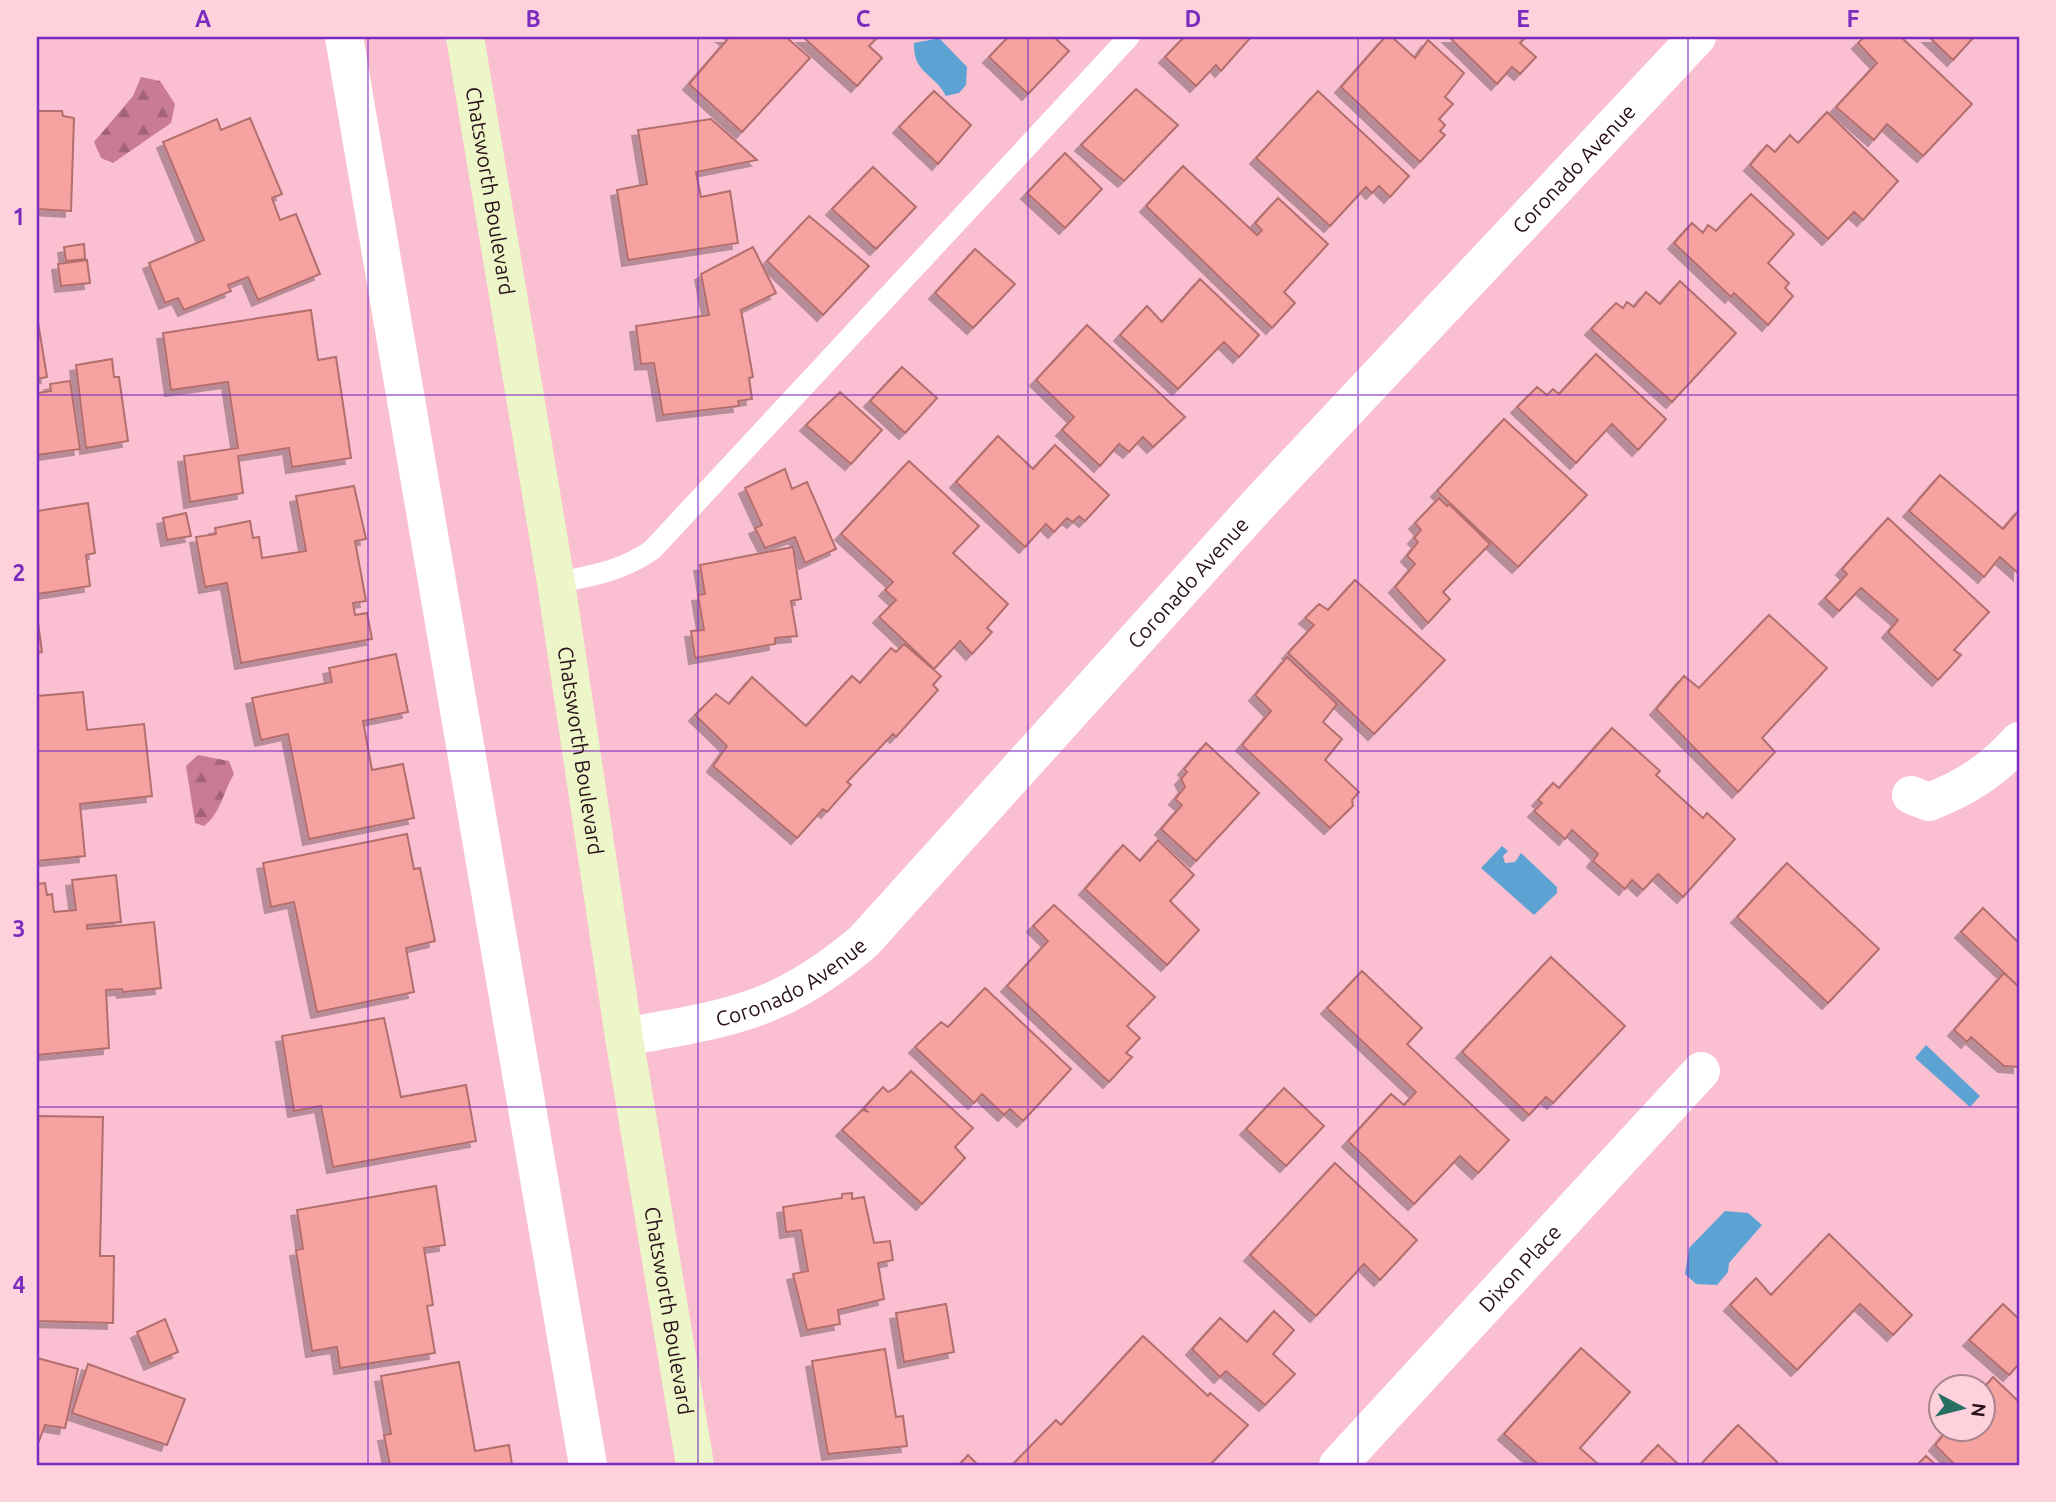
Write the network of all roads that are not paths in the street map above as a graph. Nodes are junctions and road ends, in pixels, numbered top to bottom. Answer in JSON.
{"nodes":[{"id":1,"x":344,"y":37,"type":"edge"},
{"id":2,"x":465,"y":37,"type":"edge"},
{"id":3,"x":1129,"y":37,"type":"edge"},
{"id":4,"x":1697,"y":37,"type":"edge"},
{"id":5,"x":556,"y":583,"type":"junction"},
{"id":6,"x":2019,"y":741,"type":"edge"},
{"id":7,"x":1911,"y":795,"type":"dead end"},
{"id":8,"x":624,"y":1037,"type":"junction"},
{"id":9,"x":1701,"y":1072,"type":"dead end"},
{"id":10,"x":1351,"y":1461,"type":"edge"},
{"id":11,"x":588,"y":1465,"type":"edge"},
{"id":12,"x":695,"y":1465,"type":"edge"}],
"edges":[{"from":1,"to":11,"type":"street"},
{"from":2,"to":5,"type":"main road","name":"Chatsworth Boulevard"},
{"from":3,"to":5,"type":"lane"},
{"from":4,"to":8,"type":"street","name":"Coronado Avenue"},
{"from":5,"to":8,"type":"main road","name":"Chatsworth Boulevard"},
{"from":6,"to":7,"type":"street"},
{"from":8,"to":12,"type":"main road","name":"Chatsworth Boulevard"},
{"from":9,"to":10,"type":"street","name":"Dixon Place"}]}
